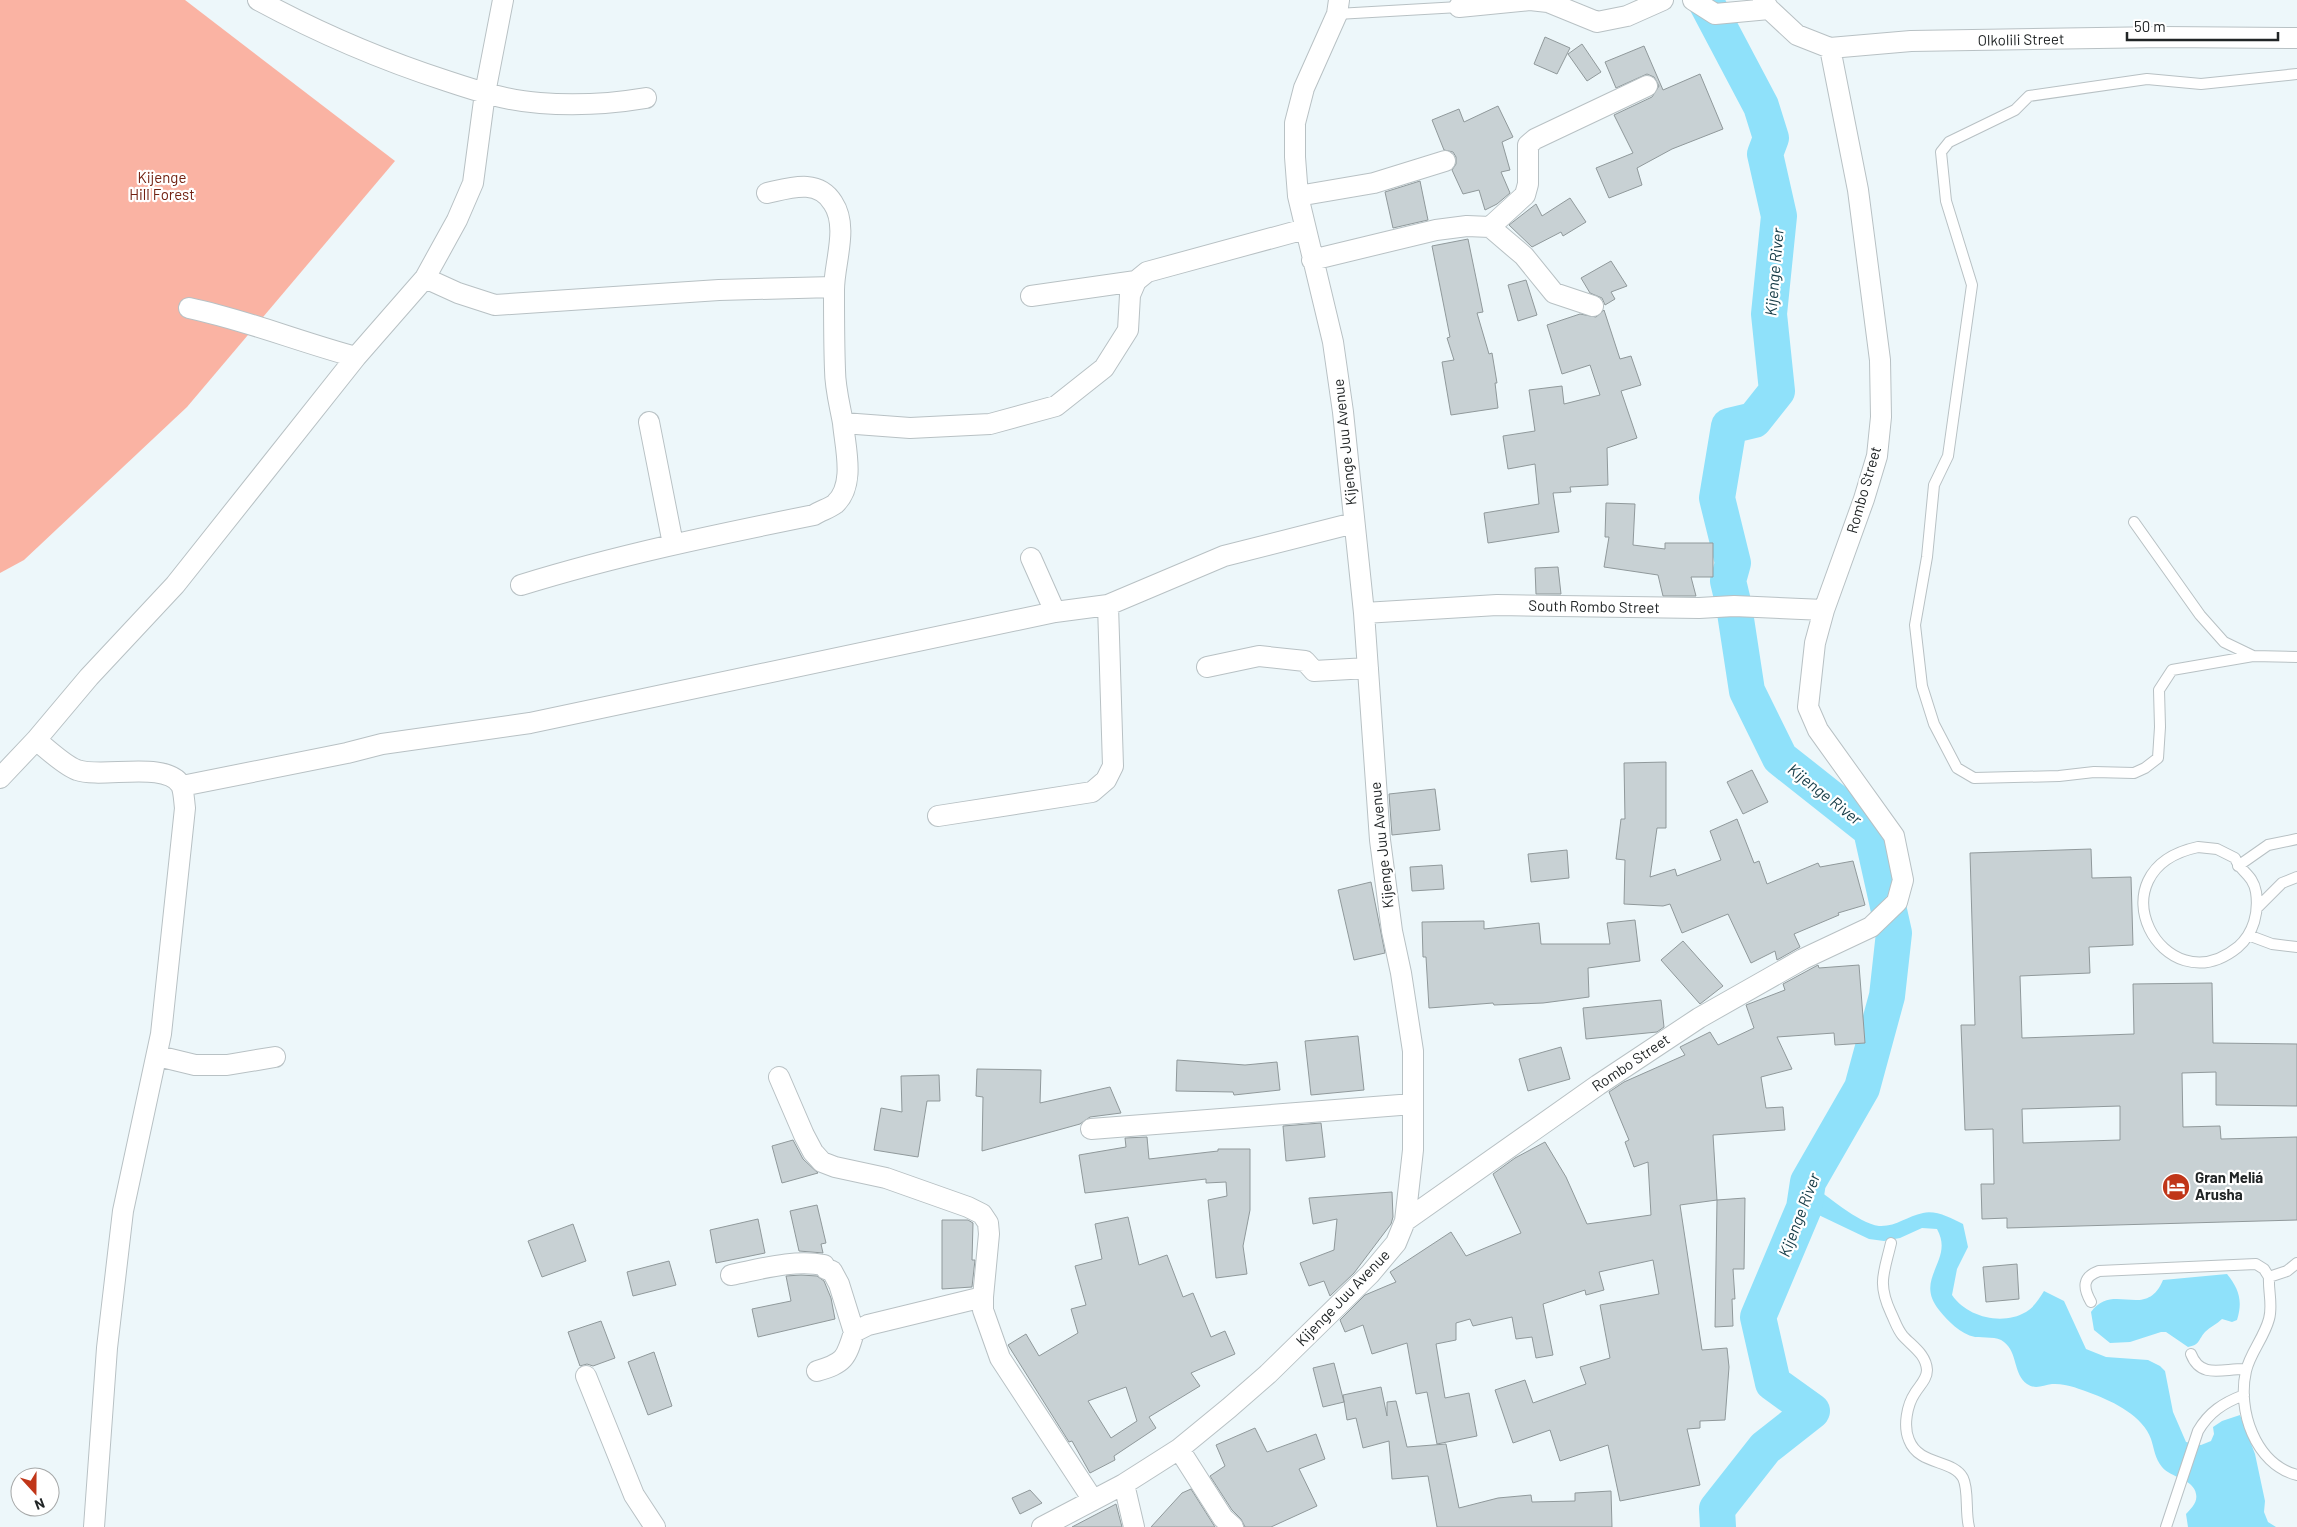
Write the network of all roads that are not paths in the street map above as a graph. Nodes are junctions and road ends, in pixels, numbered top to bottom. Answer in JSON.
{"nodes":[{"id":1,"x":258,"y":0,"type":"edge"},
{"id":2,"x":503,"y":0,"type":"edge"},
{"id":3,"x":1663,"y":0,"type":"edge"},
{"id":4,"x":1693,"y":0,"type":"edge"},
{"id":5,"x":1763,"y":6,"type":"edge"},
{"id":6,"x":1338,"y":7,"type":"edge"},
{"id":7,"x":1459,"y":7,"type":"joint"},
{"id":8,"x":2297,"y":38,"type":"edge"},
{"id":9,"x":1830,"y":48,"type":"junction"},
{"id":10,"x":2297,"y":74,"type":"edge"},
{"id":11,"x":1648,"y":86,"type":"dead end"},
{"id":12,"x":485,"y":93,"type":"junction"},
{"id":13,"x":646,"y":98,"type":"dead end"},
{"id":14,"x":1445,"y":161,"type":"dead end"},
{"id":15,"x":767,"y":193,"type":"dead end"},
{"id":16,"x":1298,"y":196,"type":"junction"},
{"id":17,"x":1490,"y":227,"type":"junction"},
{"id":18,"x":1305,"y":229,"type":"junction"},
{"id":19,"x":1312,"y":260,"type":"junction"},
{"id":20,"x":425,"y":278,"type":"junction"},
{"id":21,"x":1136,"y":281,"type":"junction"},
{"id":22,"x":834,"y":287,"type":"junction"},
{"id":23,"x":1031,"y":296,"type":"dead end"},
{"id":24,"x":1593,"y":306,"type":"dead end"},
{"id":25,"x":189,"y":308,"type":"dead end"},
{"id":26,"x":356,"y":358,"type":"junction"},
{"id":27,"x":649,"y":422,"type":"dead end"},
{"id":28,"x":843,"y":423,"type":"junction"},
{"id":29,"x":2134,"y":522,"type":"dead end"},
{"id":30,"x":1354,"y":524,"type":"junction"},
{"id":31,"x":673,"y":544,"type":"junction"},
{"id":32,"x":1031,"y":558,"type":"dead end"},
{"id":33,"x":522,"y":585,"type":"dead end"},
{"id":34,"x":1108,"y":605,"type":"junction"},
{"id":35,"x":1824,"y":610,"type":"junction"},
{"id":36,"x":1055,"y":612,"type":"junction"},
{"id":37,"x":1364,"y":613,"type":"junction"},
{"id":38,"x":2253,"y":656,"type":"junction"},
{"id":39,"x":2297,"y":658,"type":"edge"},
{"id":40,"x":1207,"y":667,"type":"dead end"},
{"id":41,"x":1368,"y":668,"type":"junction"},
{"id":42,"x":36,"y":740,"type":"junction"},
{"id":43,"x":0,"y":778,"type":"edge"},
{"id":44,"x":182,"y":786,"type":"junction"},
{"id":45,"x":938,"y":816,"type":"dead end"},
{"id":46,"x":2297,"y":838,"type":"edge"},
{"id":47,"x":2238,"y":866,"type":"junction"},
{"id":48,"x":2297,"y":876,"type":"edge"},
{"id":49,"x":2257,"y":908,"type":"junction"},
{"id":50,"x":2248,"y":935,"type":"junction"},
{"id":51,"x":2297,"y":948,"type":"edge"},
{"id":52,"x":158,"y":1056,"type":"junction"},
{"id":53,"x":275,"y":1057,"type":"dead end"},
{"id":54,"x":779,"y":1077,"type":"dead end"},
{"id":55,"x":1413,"y":1104,"type":"junction"},
{"id":56,"x":1091,"y":1129,"type":"dead end"},
{"id":57,"x":1405,"y":1222,"type":"junction"},
{"id":58,"x":1891,"y":1243,"type":"dead end"},
{"id":59,"x":2297,"y":1263,"type":"edge"},
{"id":60,"x":731,"y":1275,"type":"dead end"},
{"id":61,"x":2269,"y":1277,"type":"junction"},
{"id":62,"x":982,"y":1297,"type":"junction"},
{"id":63,"x":2092,"y":1302,"type":"dead end"},
{"id":64,"x":854,"y":1332,"type":"junction"},
{"id":65,"x":2190,"y":1354,"type":"dead end"},
{"id":66,"x":2246,"y":1369,"type":"junction"},
{"id":67,"x":817,"y":1371,"type":"dead end"},
{"id":68,"x":586,"y":1376,"type":"dead end"},
{"id":69,"x":2244,"y":1394,"type":"junction"},
{"id":70,"x":1179,"y":1449,"type":"junction"},
{"id":71,"x":2297,"y":1475,"type":"edge"},
{"id":72,"x":1124,"y":1484,"type":"junction"},
{"id":73,"x":1093,"y":1500,"type":"junction"},
{"id":74,"x":94,"y":1527,"type":"edge"},
{"id":75,"x":655,"y":1527,"type":"edge"},
{"id":76,"x":1042,"y":1527,"type":"edge"},
{"id":77,"x":1134,"y":1527,"type":"edge"},
{"id":78,"x":1233,"y":1527,"type":"edge"},
{"id":79,"x":1968,"y":1527,"type":"edge"},
{"id":80,"x":2166,"y":1527,"type":"edge"}],
"edges":[{"from":1,"to":12,"type":"street"},
{"from":2,"to":12,"type":"street"},
{"from":3,"to":7,"type":"street"},
{"from":4,"to":5,"type":"street"},
{"from":5,"to":9,"type":"street","name":"Olkolili Street"},
{"from":6,"to":7,"type":"lane"},
{"from":6,"to":16,"type":"street","name":"Kijenge Juu Avenue"},
{"from":8,"to":9,"type":"street","name":"Olkolili Street"},
{"from":9,"to":35,"type":"street","name":"Rombo Street"},
{"from":10,"to":38,"type":"lane"},
{"from":11,"to":17,"type":"street"},
{"from":12,"to":13,"type":"street"},
{"from":12,"to":20,"type":"street"},
{"from":14,"to":16,"type":"street"},
{"from":15,"to":22,"type":"street"},
{"from":16,"to":18,"type":"street","name":"Kijenge Juu Avenue"},
{"from":17,"to":19,"type":"street"},
{"from":17,"to":24,"type":"street"},
{"from":18,"to":19,"type":"street","name":"Kijenge Juu Avenue"},
{"from":18,"to":21,"type":"street"},
{"from":19,"to":30,"type":"street","name":"Kijenge Juu Avenue"},
{"from":20,"to":22,"type":"street"},
{"from":20,"to":26,"type":"street"},
{"from":21,"to":23,"type":"street"},
{"from":21,"to":28,"type":"street"},
{"from":22,"to":28,"type":"street"},
{"from":25,"to":26,"type":"street"},
{"from":26,"to":42,"type":"street"},
{"from":27,"to":31,"type":"street"},
{"from":28,"to":31,"type":"street"},
{"from":29,"to":38,"type":"lane"},
{"from":30,"to":34,"type":"street"},
{"from":30,"to":37,"type":"street","name":"Kijenge Juu Avenue"},
{"from":31,"to":33,"type":"street"},
{"from":32,"to":36,"type":"street"},
{"from":34,"to":36,"type":"street"},
{"from":34,"to":45,"type":"street"},
{"from":35,"to":37,"type":"street","name":"South Rombo Street"},
{"from":35,"to":57,"type":"street","name":"Rombo Street"},
{"from":36,"to":44,"type":"street"},
{"from":37,"to":41,"type":"street","name":"Kijenge Juu Avenue"},
{"from":38,"to":39,"type":"lane"},
{"from":40,"to":41,"type":"street"},
{"from":41,"to":55,"type":"street","name":"Kijenge Juu Avenue"},
{"from":42,"to":43,"type":"street"},
{"from":42,"to":44,"type":"street"},
{"from":44,"to":52,"type":"street"},
{"from":46,"to":47,"type":"lane"},
{"from":47,"to":49,"type":"lane"},
{"from":47,"to":50,"type":"lane"},
{"from":48,"to":49,"type":"lane"},
{"from":49,"to":50,"type":"lane"},
{"from":50,"to":51,"type":"lane"},
{"from":52,"to":53,"type":"street"},
{"from":52,"to":74,"type":"street"},
{"from":54,"to":62,"type":"street"},
{"from":55,"to":56,"type":"street"},
{"from":55,"to":57,"type":"street","name":"Kijenge Juu Avenue"},
{"from":57,"to":70,"type":"street","name":"Kijenge Juu Avenue"},
{"from":58,"to":79,"type":"lane"},
{"from":59,"to":61,"type":"lane"},
{"from":60,"to":64,"type":"street"},
{"from":61,"to":63,"type":"lane"},
{"from":61,"to":66,"type":"lane"},
{"from":62,"to":64,"type":"street"},
{"from":62,"to":73,"type":"street"},
{"from":64,"to":67,"type":"street"},
{"from":65,"to":66,"type":"lane"},
{"from":66,"to":69,"type":"lane"},
{"from":68,"to":75,"type":"street"},
{"from":69,"to":71,"type":"lane"},
{"from":69,"to":80,"type":"lane"},
{"from":70,"to":72,"type":"street","name":"Kijenge Juu Avenue"},
{"from":70,"to":78,"type":"street"},
{"from":72,"to":73,"type":"street","name":"Kijenge Juu Avenue"},
{"from":72,"to":77,"type":"street"},
{"from":73,"to":76,"type":"street","name":"Kijenge Juu Avenue"}]}
